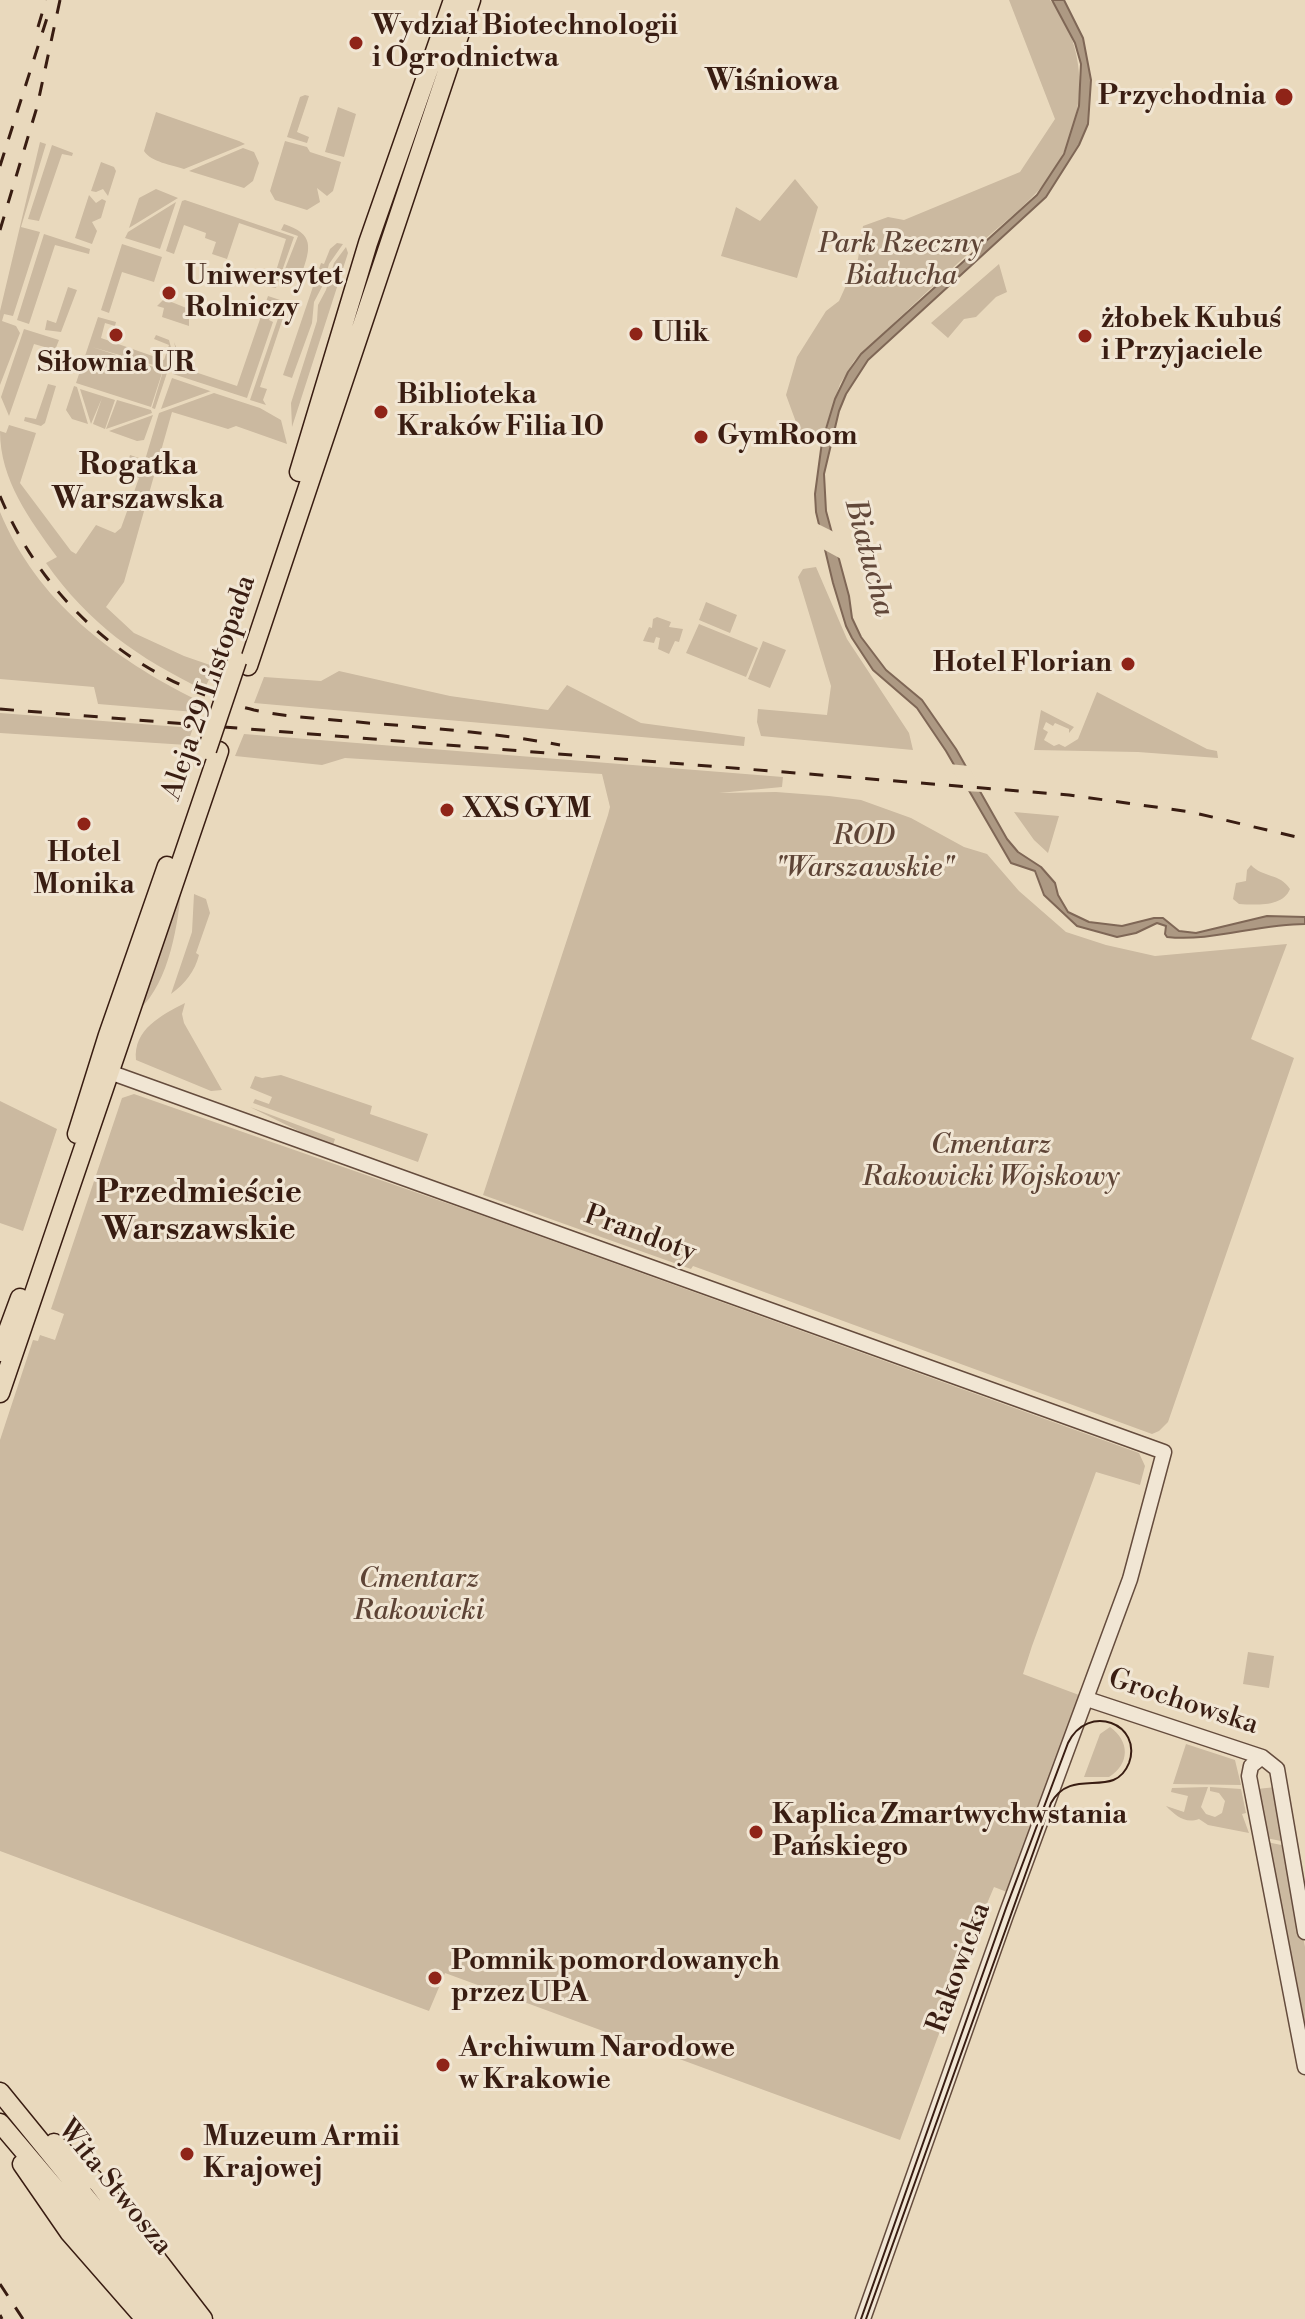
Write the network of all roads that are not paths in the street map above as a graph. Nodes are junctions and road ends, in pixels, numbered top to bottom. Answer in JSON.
{"nodes":[{"id":1,"x":453,"y":0,"type":"edge"},
{"id":2,"x":471,"y":0,"type":"edge"},
{"id":3,"x":242,"y":664,"type":"junction"},
{"id":4,"x":104,"y":1070,"type":"junction"},
{"id":5,"x":0,"y":1352,"type":"edge"},
{"id":6,"x":0,"y":1393,"type":"edge"},
{"id":7,"x":1164,"y":1452,"type":"joint"},
{"id":8,"x":1087,"y":1699,"type":"junction"},
{"id":9,"x":1262,"y":1757,"type":"junction"},
{"id":10,"x":1305,"y":1932,"type":"edge"},
{"id":11,"x":1302,"y":2033,"type":"edge"},
{"id":12,"x":1305,"y":2067,"type":"edge"},
{"id":13,"x":0,"y":2092,"type":"edge"},
{"id":14,"x":15,"y":2110,"type":"junction"},
{"id":15,"x":0,"y":2123,"type":"edge"},
{"id":16,"x":0,"y":2132,"type":"edge"},
{"id":17,"x":145,"y":2319,"type":"edge"},
{"id":18,"x":166,"y":2319,"type":"edge"},
{"id":19,"x":185,"y":2319,"type":"edge"},
{"id":20,"x":203,"y":2319,"type":"edge"},
{"id":21,"x":863,"y":2319,"type":"edge"}],
"edges":[{"from":1,"to":3,"type":"main road","name":"Aleja 29 Listopada"},
{"from":2,"to":3,"type":"main road","name":"Aleja 29 Listopada"},
{"from":3,"to":4,"type":"main road","name":"Aleja 29 Listopada","bridge":true},
{"from":4,"to":5,"type":"main road","name":"Aleja 29 Listopada"},
{"from":4,"to":6,"type":"main road","name":"Aleja 29 Listopada"},
{"from":4,"to":7,"type":"street","name":"Prandoty"},
{"from":7,"to":8,"type":"street","name":"Rakowicka"},
{"from":8,"to":9,"type":"street","name":"Grochowska"},
{"from":8,"to":21,"type":"street","name":"Rakowicka"},
{"from":9,"to":10,"type":"street"},
{"from":9,"to":11,"type":"street"},
{"from":11,"to":12,"type":"street"},
{"from":13,"to":14,"type":"main road","name":"Wita Stwosza"},
{"from":14,"to":19,"type":"main road","name":"Wita Stwosza"},
{"from":14,"to":20,"type":"main road"},
{"from":15,"to":18,"type":"main road","name":"Wita Stwosza"},
{"from":16,"to":17,"type":"main road"}]}
